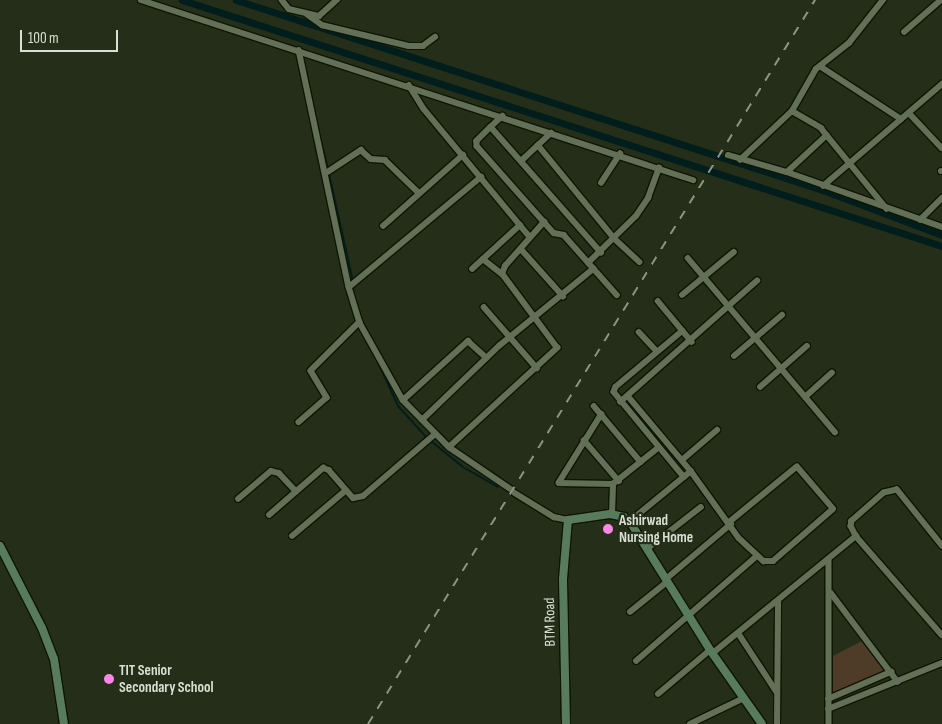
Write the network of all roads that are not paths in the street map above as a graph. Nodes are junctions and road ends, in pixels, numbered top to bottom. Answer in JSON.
{"nodes":[{"id":1,"x":141,"y":0,"type":"edge"},
{"id":2,"x":282,"y":0,"type":"edge"},
{"id":3,"x":337,"y":0,"type":"edge"},
{"id":4,"x":883,"y":0,"type":"edge"},
{"id":5,"x":941,"y":0,"type":"edge"},
{"id":6,"x":307,"y":14,"type":"junction"},
{"id":7,"x":904,"y":32,"type":"dead end"},
{"id":8,"x":435,"y":37,"type":"dead end"},
{"id":9,"x":299,"y":50,"type":"junction"},
{"id":10,"x":820,"y":66,"type":"junction"},
{"id":11,"x":942,"y":84,"type":"edge"},
{"id":12,"x":409,"y":85,"type":"junction"},
{"id":13,"x":792,"y":111,"type":"junction"},
{"id":14,"x":909,"y":113,"type":"junction"},
{"id":15,"x":504,"y":116,"type":"junction"},
{"id":16,"x":902,"y":119,"type":"junction"},
{"id":17,"x":491,"y":126,"type":"junction"},
{"id":18,"x":551,"y":133,"type":"junction"},
{"id":19,"x":827,"y":135,"type":"junction"},
{"id":20,"x":538,"y":145,"type":"junction"},
{"id":21,"x":942,"y":148,"type":"edge"},
{"id":22,"x":620,"y":154,"type":"junction"},
{"id":23,"x":463,"y":155,"type":"junction"},
{"id":24,"x":728,"y":156,"type":"dead end"},
{"id":25,"x":740,"y":160,"type":"junction"},
{"id":26,"x":521,"y":161,"type":"junction"},
{"id":27,"x":851,"y":162,"type":"junction"},
{"id":28,"x":659,"y":168,"type":"junction"},
{"id":29,"x":787,"y":172,"type":"junction"},
{"id":30,"x":326,"y":173,"type":"junction"},
{"id":31,"x":481,"y":177,"type":"junction"},
{"id":32,"x":693,"y":180,"type":"dead end"},
{"id":33,"x":601,"y":183,"type":"dead end"},
{"id":34,"x":824,"y":186,"type":"junction"},
{"id":35,"x":419,"y":193,"type":"junction"},
{"id":36,"x":942,"y":198,"type":"edge"},
{"id":37,"x":888,"y":210,"type":"junction"},
{"id":38,"x":920,"y":220,"type":"junction"},
{"id":39,"x":544,"y":222,"type":"junction"},
{"id":40,"x":520,"y":225,"type":"junction"},
{"id":41,"x":383,"y":226,"type":"dead end"},
{"id":42,"x":942,"y":227,"type":"edge"},
{"id":43,"x":530,"y":238,"type":"junction"},
{"id":44,"x":614,"y":238,"type":"junction"},
{"id":45,"x":522,"y":250,"type":"junction"},
{"id":46,"x":601,"y":252,"type":"junction"},
{"id":47,"x":734,"y":252,"type":"dead end"},
{"id":48,"x":688,"y":258,"type":"dead end"},
{"id":49,"x":483,"y":259,"type":"junction"},
{"id":50,"x":640,"y":262,"type":"dead end"},
{"id":51,"x":588,"y":263,"type":"junction"},
{"id":52,"x":472,"y":269,"type":"dead end"},
{"id":53,"x":593,"y":269,"type":"junction"},
{"id":54,"x":502,"y":274,"type":"junction"},
{"id":55,"x":704,"y":277,"type":"junction"},
{"id":56,"x":757,"y":281,"type":"dead end"},
{"id":57,"x":349,"y":287,"type":"junction"},
{"id":58,"x":617,"y":295,"type":"dead end"},
{"id":59,"x":682,"y":295,"type":"dead end"},
{"id":60,"x":563,"y":296,"type":"junction"},
{"id":61,"x":658,"y":301,"type":"dead end"},
{"id":62,"x":728,"y":306,"type":"junction"},
{"id":63,"x":484,"y":308,"type":"dead end"},
{"id":64,"x":782,"y":315,"type":"dead end"},
{"id":65,"x":534,"y":316,"type":"junction"},
{"id":66,"x":360,"y":323,"type":"junction"},
{"id":67,"x":683,"y":331,"type":"junction"},
{"id":68,"x":639,"y":332,"type":"dead end"},
{"id":69,"x":509,"y":338,"type":"junction"},
{"id":70,"x":755,"y":338,"type":"junction"},
{"id":71,"x":692,"y":342,"type":"junction"},
{"id":72,"x":807,"y":346,"type":"dead end"},
{"id":73,"x":657,"y":351,"type":"junction"},
{"id":74,"x":734,"y":356,"type":"dead end"},
{"id":75,"x":487,"y":358,"type":"junction"},
{"id":76,"x":537,"y":368,"type":"junction"},
{"id":77,"x":781,"y":368,"type":"junction"},
{"id":78,"x":832,"y":373,"type":"dead end"},
{"id":79,"x":760,"y":387,"type":"dead end"},
{"id":80,"x":628,"y":396,"type":"junction"},
{"id":81,"x":805,"y":397,"type":"junction"},
{"id":82,"x":403,"y":400,"type":"junction"},
{"id":83,"x":620,"y":402,"type":"junction"},
{"id":84,"x":594,"y":406,"type":"dead end"},
{"id":85,"x":602,"y":414,"type":"junction"},
{"id":86,"x":422,"y":420,"type":"junction"},
{"id":87,"x":299,"y":422,"type":"dead end"},
{"id":88,"x":717,"y":430,"type":"dead end"},
{"id":89,"x":835,"y":432,"type":"dead end"},
{"id":90,"x":431,"y":438,"type":"junction"},
{"id":91,"x":584,"y":440,"type":"junction"},
{"id":92,"x":449,"y":447,"type":"junction"},
{"id":93,"x":658,"y":448,"type":"junction"},
{"id":94,"x":682,"y":460,"type":"junction"},
{"id":95,"x":641,"y":462,"type":"junction"},
{"id":96,"x":691,"y":471,"type":"junction"},
{"id":97,"x":684,"y":477,"type":"junction"},
{"id":98,"x":619,"y":481,"type":"junction"},
{"id":99,"x":613,"y":484,"type":"junction"},
{"id":100,"x":296,"y":491,"type":"junction"},
{"id":101,"x":345,"y":491,"type":"junction"},
{"id":102,"x":238,"y":499,"type":"dead end"},
{"id":103,"x":701,"y":507,"type":"dead end"},
{"id":104,"x":612,"y":514,"type":"junction"},
{"id":105,"x":269,"y":515,"type":"dead end"},
{"id":106,"x":568,"y":520,"type":"junction"},
{"id":107,"x":629,"y":522,"type":"junction"},
{"id":108,"x":730,"y":523,"type":"junction"},
{"id":109,"x":292,"y":536,"type":"dead end"},
{"id":110,"x":856,"y":536,"type":"junction"},
{"id":111,"x":0,"y":546,"type":"edge"},
{"id":112,"x":942,"y":546,"type":"edge"},
{"id":113,"x":647,"y":549,"type":"junction"},
{"id":114,"x":757,"y":556,"type":"junction"},
{"id":115,"x":829,"y":559,"type":"junction"},
{"id":116,"x":666,"y":581,"type":"junction"},
{"id":117,"x":830,"y":593,"type":"junction"},
{"id":118,"x":778,"y":602,"type":"junction"},
{"id":119,"x":630,"y":612,"type":"dead end"},
{"id":120,"x":689,"y":616,"type":"junction"},
{"id":121,"x":739,"y":634,"type":"junction"},
{"id":122,"x":942,"y":635,"type":"edge"},
{"id":123,"x":711,"y":652,"type":"junction"},
{"id":124,"x":636,"y":661,"type":"dead end"},
{"id":125,"x":942,"y":662,"type":"edge"},
{"id":126,"x":891,"y":672,"type":"junction"},
{"id":127,"x":898,"y":682,"type":"junction"},
{"id":128,"x":777,"y":692,"type":"junction"},
{"id":129,"x":658,"y":694,"type":"dead end"},
{"id":130,"x":744,"y":698,"type":"junction"},
{"id":131,"x":828,"y":699,"type":"junction"},
{"id":132,"x":828,"y":709,"type":"junction"},
{"id":133,"x":64,"y":724,"type":"edge"},
{"id":134,"x":566,"y":724,"type":"edge"},
{"id":135,"x":690,"y":724,"type":"edge"},
{"id":136,"x":762,"y":724,"type":"edge"},
{"id":137,"x":777,"y":724,"type":"edge"},
{"id":138,"x":829,"y":724,"type":"edge"}],
"edges":[{"from":1,"to":9,"type":"street"},
{"from":2,"to":6,"type":"street"},
{"from":3,"to":6,"type":"street"},
{"from":4,"to":10,"type":"street"},
{"from":5,"to":7,"type":"street"},
{"from":6,"to":8,"type":"street"},
{"from":9,"to":12,"type":"street"},
{"from":9,"to":30,"type":"street"},
{"from":10,"to":13,"type":"street"},
{"from":10,"to":16,"type":"street"},
{"from":11,"to":14,"type":"street"},
{"from":12,"to":15,"type":"street"},
{"from":12,"to":23,"type":"street"},
{"from":13,"to":19,"type":"street"},
{"from":13,"to":25,"type":"street"},
{"from":14,"to":16,"type":"street"},
{"from":14,"to":21,"type":"street"},
{"from":15,"to":17,"type":"street"},
{"from":15,"to":18,"type":"street"},
{"from":16,"to":27,"type":"street"},
{"from":17,"to":26,"type":"street"},
{"from":17,"to":39,"type":"street"},
{"from":18,"to":20,"type":"street"},
{"from":18,"to":22,"type":"street"},
{"from":19,"to":27,"type":"street"},
{"from":19,"to":29,"type":"street"},
{"from":20,"to":26,"type":"street"},
{"from":20,"to":44,"type":"street"},
{"from":22,"to":28,"type":"street"},
{"from":22,"to":33,"type":"street"},
{"from":23,"to":31,"type":"street"},
{"from":23,"to":35,"type":"street"},
{"from":24,"to":25,"type":"street"},
{"from":25,"to":29,"type":"street"},
{"from":26,"to":46,"type":"street"},
{"from":27,"to":34,"type":"street"},
{"from":27,"to":37,"type":"street"},
{"from":28,"to":32,"type":"street"},
{"from":28,"to":44,"type":"street"},
{"from":29,"to":34,"type":"street"},
{"from":30,"to":35,"type":"street"},
{"from":30,"to":57,"type":"street"},
{"from":31,"to":40,"type":"street"},
{"from":31,"to":57,"type":"street"},
{"from":34,"to":37,"type":"street"},
{"from":35,"to":41,"type":"street"},
{"from":36,"to":38,"type":"street"},
{"from":37,"to":38,"type":"street"},
{"from":38,"to":42,"type":"street"},
{"from":39,"to":43,"type":"street"},
{"from":39,"to":51,"type":"street"},
{"from":40,"to":43,"type":"street"},
{"from":40,"to":49,"type":"street"},
{"from":43,"to":45,"type":"street"},
{"from":44,"to":46,"type":"street"},
{"from":44,"to":50,"type":"street"},
{"from":45,"to":54,"type":"street"},
{"from":45,"to":60,"type":"street"},
{"from":46,"to":51,"type":"street"},
{"from":47,"to":55,"type":"street"},
{"from":48,"to":55,"type":"street"},
{"from":49,"to":52,"type":"street"},
{"from":49,"to":54,"type":"street"},
{"from":51,"to":53,"type":"street"},
{"from":53,"to":58,"type":"street"},
{"from":53,"to":60,"type":"street"},
{"from":54,"to":65,"type":"street"},
{"from":55,"to":59,"type":"street"},
{"from":55,"to":62,"type":"street"},
{"from":56,"to":62,"type":"street"},
{"from":57,"to":66,"type":"street"},
{"from":60,"to":65,"type":"street"},
{"from":61,"to":67,"type":"street"},
{"from":62,"to":70,"type":"street"},
{"from":62,"to":71,"type":"street"},
{"from":63,"to":69,"type":"street"},
{"from":64,"to":70,"type":"street"},
{"from":65,"to":69,"type":"street"},
{"from":65,"to":76,"type":"street"},
{"from":66,"to":82,"type":"street"},
{"from":66,"to":87,"type":"street"},
{"from":67,"to":71,"type":"street"},
{"from":67,"to":73,"type":"street"},
{"from":68,"to":73,"type":"street"},
{"from":69,"to":75,"type":"street"},
{"from":69,"to":76,"type":"street"},
{"from":70,"to":74,"type":"street"},
{"from":70,"to":77,"type":"street"},
{"from":71,"to":80,"type":"street"},
{"from":72,"to":77,"type":"street"},
{"from":73,"to":83,"type":"street"},
{"from":75,"to":82,"type":"street"},
{"from":75,"to":86,"type":"street"},
{"from":76,"to":92,"type":"street"},
{"from":77,"to":79,"type":"street"},
{"from":77,"to":81,"type":"street"},
{"from":78,"to":81,"type":"street"},
{"from":80,"to":83,"type":"street"},
{"from":80,"to":94,"type":"street"},
{"from":81,"to":89,"type":"street"},
{"from":82,"to":86,"type":"street"},
{"from":83,"to":93,"type":"street"},
{"from":84,"to":85,"type":"street"},
{"from":85,"to":91,"type":"street"},
{"from":85,"to":95,"type":"street"},
{"from":86,"to":90,"type":"street"},
{"from":88,"to":94,"type":"street"},
{"from":90,"to":92,"type":"street"},
{"from":90,"to":101,"type":"street"},
{"from":91,"to":98,"type":"street"},
{"from":91,"to":99,"type":"street"},
{"from":92,"to":106,"type":"street"},
{"from":93,"to":95,"type":"street"},
{"from":93,"to":97,"type":"street"},
{"from":94,"to":96,"type":"street"},
{"from":95,"to":98,"type":"street"},
{"from":96,"to":97,"type":"street"},
{"from":96,"to":108,"type":"street"},
{"from":97,"to":107,"type":"street"},
{"from":98,"to":99,"type":"street"},
{"from":99,"to":104,"type":"street"},
{"from":100,"to":101,"type":"street"},
{"from":100,"to":102,"type":"street"},
{"from":100,"to":105,"type":"street"},
{"from":101,"to":109,"type":"street"},
{"from":103,"to":113,"type":"street"},
{"from":104,"to":106,"type":"street"},
{"from":104,"to":107,"type":"street"},
{"from":106,"to":134,"type":"street","name":"BTM Road"},
{"from":107,"to":113,"type":"street"},
{"from":108,"to":114,"type":"street"},
{"from":108,"to":114,"type":"street"},
{"from":108,"to":116,"type":"street"},
{"from":110,"to":112,"type":"street"},
{"from":110,"to":115,"type":"street"},
{"from":110,"to":122,"type":"street"},
{"from":111,"to":133,"type":"street"},
{"from":113,"to":116,"type":"street"},
{"from":114,"to":120,"type":"street"},
{"from":115,"to":117,"type":"street"},
{"from":115,"to":118,"type":"street"},
{"from":116,"to":119,"type":"street"},
{"from":116,"to":120,"type":"street"},
{"from":117,"to":126,"type":"street"},
{"from":117,"to":131,"type":"street"},
{"from":118,"to":121,"type":"street"},
{"from":118,"to":128,"type":"street"},
{"from":120,"to":123,"type":"street"},
{"from":120,"to":124,"type":"street"},
{"from":121,"to":123,"type":"street"},
{"from":121,"to":128,"type":"street"},
{"from":123,"to":129,"type":"street"},
{"from":123,"to":130,"type":"street"},
{"from":125,"to":127,"type":"street"},
{"from":126,"to":127,"type":"street"},
{"from":126,"to":131,"type":"street"},
{"from":127,"to":132,"type":"street"},
{"from":128,"to":137,"type":"street"},
{"from":130,"to":135,"type":"street"},
{"from":130,"to":136,"type":"street"},
{"from":131,"to":132,"type":"street"},
{"from":132,"to":138,"type":"street"}]}
